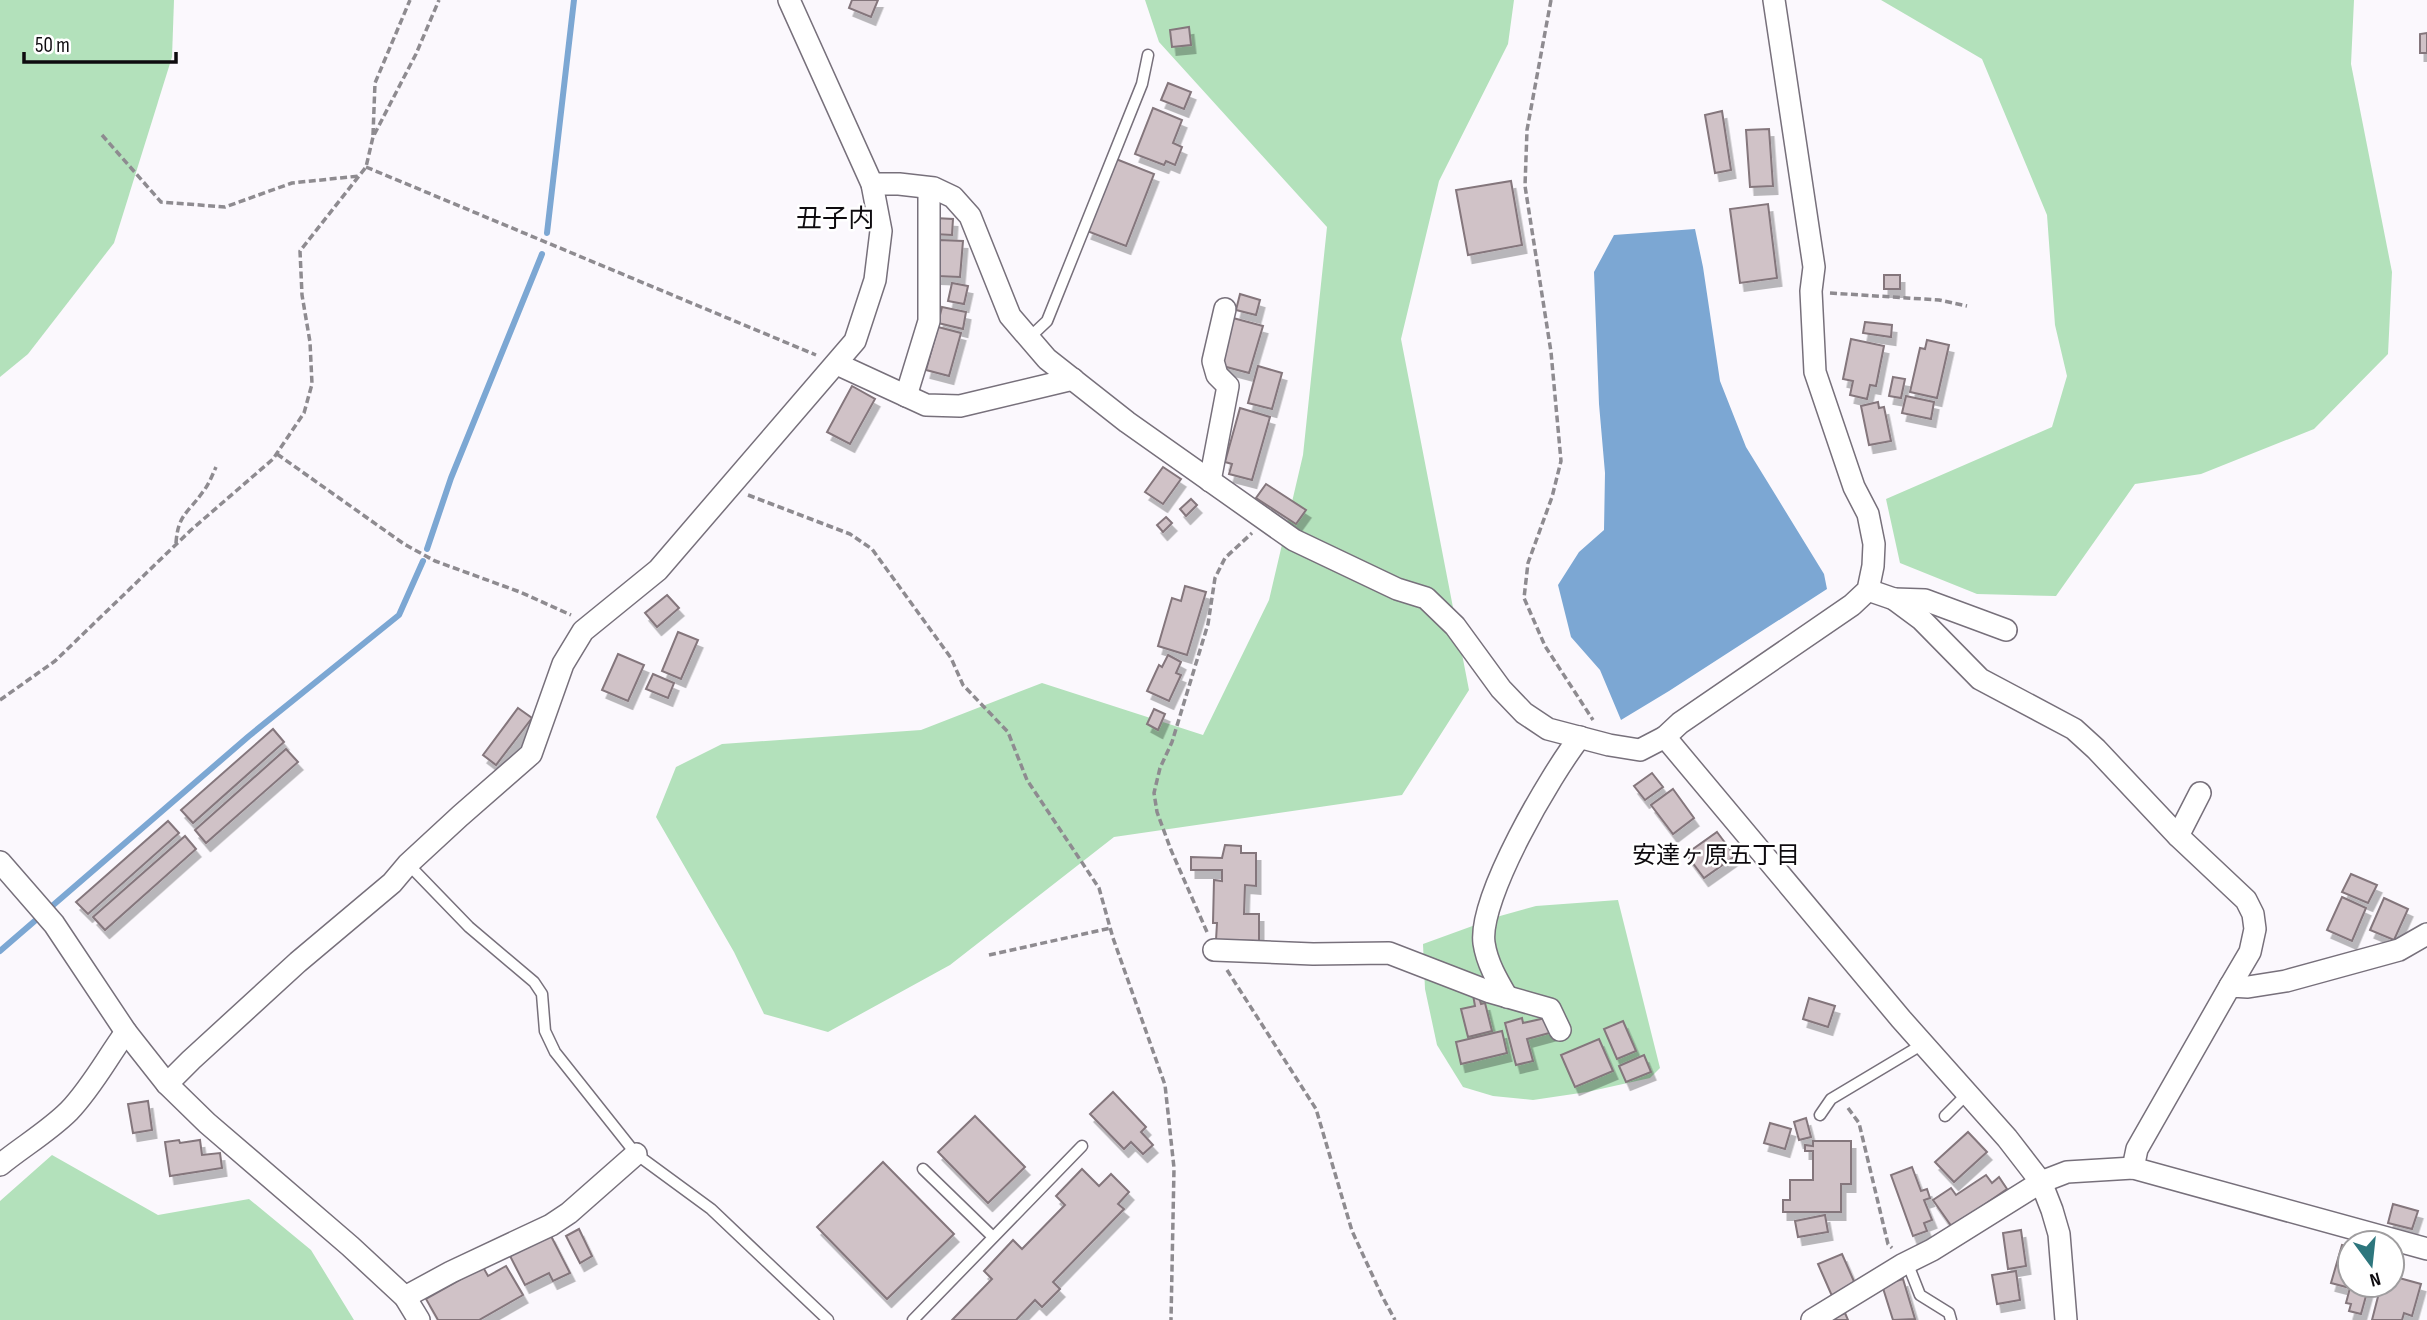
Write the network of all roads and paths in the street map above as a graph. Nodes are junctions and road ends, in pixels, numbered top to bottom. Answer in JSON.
{"nodes":[{"id":1,"x":410,"y":0,"type":"edge"},
{"id":2,"x":439,"y":0,"type":"edge"},
{"id":3,"x":1551,"y":0,"type":"edge"},
{"id":4,"x":1774,"y":0,"type":"edge"},
{"id":5,"x":793,"y":4,"type":"edge"},
{"id":6,"x":1149,"y":55,"type":"dead end"},
{"id":7,"x":102,"y":135,"type":"dead end"},
{"id":8,"x":373,"y":137,"type":"junction"},
{"id":9,"x":366,"y":167,"type":"junction"},
{"id":10,"x":359,"y":176,"type":"junction"},
{"id":11,"x":872,"y":184,"type":"junction"},
{"id":12,"x":929,"y":187,"type":"junction"},
{"id":13,"x":1811,"y":291,"type":"junction"},
{"id":14,"x":1967,"y":306,"type":"dead end"},
{"id":15,"x":1225,"y":309,"type":"dead end"},
{"id":16,"x":1029,"y":338,"type":"junction"},
{"id":17,"x":837,"y":364,"type":"junction"},
{"id":18,"x":1073,"y":379,"type":"junction"},
{"id":19,"x":906,"y":396,"type":"junction"},
{"id":20,"x":277,"y":454,"type":"junction"},
{"id":21,"x":216,"y":467,"type":"dead end"},
{"id":22,"x":1210,"y":481,"type":"junction"},
{"id":23,"x":730,"y":488,"type":"junction"},
{"id":24,"x":1266,"y":520,"type":"junction"},
{"id":25,"x":176,"y":543,"type":"junction"},
{"id":26,"x":1868,"y":590,"type":"junction"},
{"id":27,"x":1894,"y":599,"type":"junction"},
{"id":28,"x":592,"y":624,"type":"junction"},
{"id":29,"x":2006,"y":630,"type":"dead end"},
{"id":30,"x":0,"y":700,"type":"edge"},
{"id":31,"x":1580,"y":737,"type":"junction"},
{"id":32,"x":1665,"y":737,"type":"junction"},
{"id":33,"x":1609,"y":745,"type":"junction"},
{"id":34,"x":2200,"y":793,"type":"dead end"},
{"id":35,"x":2178,"y":836,"type":"junction"},
{"id":36,"x":0,"y":862,"type":"edge"},
{"id":37,"x":408,"y":864,"type":"junction"},
{"id":38,"x":1111,"y":928,"type":"junction"},
{"id":39,"x":2427,"y":934,"type":"edge"},
{"id":40,"x":1214,"y":950,"type":"junction"},
{"id":41,"x":989,"y":955,"type":"dead end"},
{"id":42,"x":2230,"y":986,"type":"junction"},
{"id":43,"x":1507,"y":997,"type":"junction"},
{"id":44,"x":1560,"y":1030,"type":"dead end"},
{"id":45,"x":126,"y":1032,"type":"junction"},
{"id":46,"x":1923,"y":1044,"type":"junction"},
{"id":47,"x":167,"y":1084,"type":"junction"},
{"id":48,"x":1968,"y":1094,"type":"junction"},
{"id":49,"x":1838,"y":1095,"type":"junction"},
{"id":50,"x":1820,"y":1115,"type":"dead end"},
{"id":51,"x":1945,"y":1116,"type":"dead end"},
{"id":52,"x":1082,"y":1146,"type":"dead end"},
{"id":53,"x":636,"y":1154,"type":"junction"},
{"id":54,"x":0,"y":1164,"type":"edge"},
{"id":55,"x":2133,"y":1168,"type":"junction"},
{"id":56,"x":923,"y":1169,"type":"dead end"},
{"id":57,"x":2040,"y":1182,"type":"junction"},
{"id":58,"x":993,"y":1237,"type":"junction"},
{"id":59,"x":2427,"y":1250,"type":"edge"},
{"id":60,"x":1907,"y":1262,"type":"junction"},
{"id":61,"x":405,"y":1297,"type":"junction"},
{"id":62,"x":419,"y":1320,"type":"edge"},
{"id":63,"x":828,"y":1320,"type":"edge"},
{"id":64,"x":913,"y":1320,"type":"edge"},
{"id":65,"x":1171,"y":1320,"type":"edge"},
{"id":66,"x":1395,"y":1320,"type":"edge"},
{"id":67,"x":1812,"y":1320,"type":"edge"},
{"id":68,"x":1951,"y":1320,"type":"edge"},
{"id":69,"x":2066,"y":1320,"type":"edge"}],
"edges":[{"from":1,"to":8,"type":"path"},
{"from":2,"to":8,"type":"path"},
{"from":3,"to":33,"type":"path"},
{"from":4,"to":13,"type":"street"},
{"from":5,"to":11,"type":"street"},
{"from":6,"to":16,"type":"lane"},
{"from":7,"to":10,"type":"path"},
{"from":8,"to":9,"type":"path"},
{"from":9,"to":10,"type":"path"},
{"from":9,"to":17,"type":"path"},
{"from":10,"to":20,"type":"path"},
{"from":11,"to":12,"type":"street"},
{"from":11,"to":17,"type":"street"},
{"from":12,"to":16,"type":"street"},
{"from":12,"to":19,"type":"street"},
{"from":13,"to":14,"type":"path"},
{"from":13,"to":26,"type":"street"},
{"from":15,"to":22,"type":"street"},
{"from":16,"to":18,"type":"street"},
{"from":17,"to":19,"type":"street"},
{"from":17,"to":23,"type":"street"},
{"from":18,"to":19,"type":"street"},
{"from":18,"to":22,"type":"street"},
{"from":20,"to":25,"type":"path"},
{"from":20,"to":28,"type":"path"},
{"from":21,"to":25,"type":"path"},
{"from":22,"to":24,"type":"street"},
{"from":23,"to":28,"type":"street"},
{"from":23,"to":38,"type":"path"},
{"from":24,"to":31,"type":"street"},
{"from":24,"to":40,"type":"path"},
{"from":25,"to":30,"type":"path"},
{"from":26,"to":27,"type":"street"},
{"from":26,"to":32,"type":"street"},
{"from":27,"to":29,"type":"street"},
{"from":27,"to":35,"type":"street"},
{"from":28,"to":37,"type":"street"},
{"from":31,"to":33,"type":"street"},
{"from":31,"to":43,"type":"street"},
{"from":32,"to":33,"type":"street"},
{"from":32,"to":46,"type":"street"},
{"from":34,"to":35,"type":"street"},
{"from":35,"to":42,"type":"street"},
{"from":36,"to":45,"type":"street"},
{"from":37,"to":47,"type":"street"},
{"from":37,"to":53,"type":"lane"},
{"from":38,"to":41,"type":"path"},
{"from":38,"to":65,"type":"path"},
{"from":39,"to":42,"type":"street"},
{"from":40,"to":43,"type":"street"},
{"from":40,"to":66,"type":"path"},
{"from":42,"to":55,"type":"street"},
{"from":43,"to":44,"type":"street"},
{"from":45,"to":47,"type":"street"},
{"from":45,"to":54,"type":"street"},
{"from":46,"to":48,"type":"street"},
{"from":46,"to":49,"type":"lane"},
{"from":47,"to":61,"type":"street"},
{"from":48,"to":51,"type":"lane"},
{"from":48,"to":57,"type":"street"},
{"from":49,"to":50,"type":"lane"},
{"from":49,"to":60,"type":"path"},
{"from":52,"to":58,"type":"lane"},
{"from":53,"to":61,"type":"street"},
{"from":53,"to":63,"type":"lane"},
{"from":55,"to":57,"type":"street"},
{"from":55,"to":59,"type":"street"},
{"from":56,"to":58,"type":"lane"},
{"from":57,"to":60,"type":"street"},
{"from":57,"to":69,"type":"street"},
{"from":58,"to":64,"type":"lane"},
{"from":60,"to":67,"type":"street"},
{"from":60,"to":68,"type":"lane"},
{"from":61,"to":62,"type":"street"}]}
